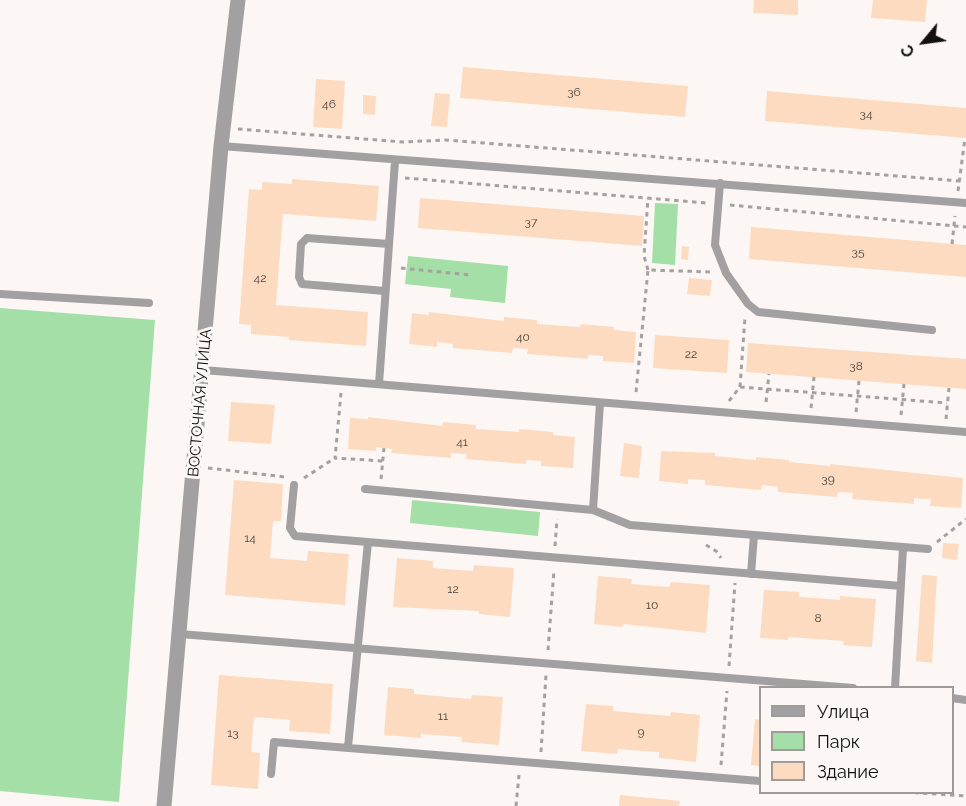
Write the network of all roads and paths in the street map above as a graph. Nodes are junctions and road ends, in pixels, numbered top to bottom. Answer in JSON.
{"nodes":[{"id":1,"x":238,"y":0,"type":"edge"},
{"id":2,"x":224,"y":127,"type":"junction"},
{"id":3,"x":222,"y":146,"type":"junction"},
{"id":4,"x":395,"y":161,"type":"junction"},
{"id":5,"x":402,"y":177,"type":"dead end"},
{"id":6,"x":960,"y":181,"type":"dead end"},
{"id":7,"x":720,"y":183,"type":"junction"},
{"id":8,"x":648,"y":198,"type":"junction"},
{"id":9,"x":966,"y":203,"type":"edge"},
{"id":10,"x":718,"y":204,"type":"junction"},
{"id":11,"x":966,"y":227,"type":"edge"},
{"id":12,"x":389,"y":244,"type":"junction"},
{"id":13,"x":387,"y":267,"type":"junction"},
{"id":14,"x":648,"y":270,"type":"junction"},
{"id":15,"x":726,"y":273,"type":"junction"},
{"id":16,"x":471,"y":275,"type":"dead end"},
{"id":17,"x":385,"y":291,"type":"junction"},
{"id":18,"x":0,"y":294,"type":"edge"},
{"id":19,"x":148,"y":303,"type":"dead end"},
{"id":20,"x":748,"y":304,"type":"junction"},
{"id":21,"x":932,"y":330,"type":"dead end"},
{"id":22,"x":203,"y":370,"type":"junction"},
{"id":23,"x":769,"y":374,"type":"dead end"},
{"id":24,"x":814,"y":377,"type":"dead end"},
{"id":25,"x":343,"y":381,"type":"junction"},
{"id":26,"x":859,"y":381,"type":"dead end"},
{"id":27,"x":378,"y":384,"type":"junction"},
{"id":28,"x":904,"y":384,"type":"dead end"},
{"id":29,"x":740,"y":387,"type":"junction"},
{"id":30,"x":949,"y":387,"type":"dead end"},
{"id":31,"x":767,"y":389,"type":"junction"},
{"id":32,"x":813,"y":392,"type":"junction"},
{"id":33,"x":858,"y":396,"type":"junction"},
{"id":34,"x":902,"y":399,"type":"junction"},
{"id":35,"x":600,"y":403,"type":"junction"},
{"id":36,"x":947,"y":403,"type":"junction"},
{"id":37,"x":634,"y":406,"type":"junction"},
{"id":38,"x":720,"y":413,"type":"junction"},
{"id":39,"x":765,"y":417,"type":"junction"},
{"id":40,"x":810,"y":420,"type":"junction"},
{"id":41,"x":855,"y":423,"type":"junction"},
{"id":42,"x":900,"y":427,"type":"junction"},
{"id":43,"x":945,"y":431,"type":"junction"},
{"id":44,"x":966,"y":432,"type":"edge"},
{"id":45,"x":384,"y":448,"type":"dead end"},
{"id":46,"x":335,"y":458,"type":"junction"},
{"id":47,"x":383,"y":461,"type":"junction"},
{"id":48,"x":195,"y":466,"type":"junction"},
{"id":49,"x":294,"y":485,"type":"junction"},
{"id":50,"x":365,"y":489,"type":"dead end"},
{"id":51,"x":380,"y":490,"type":"junction"},
{"id":52,"x":558,"y":507,"type":"junction"},
{"id":53,"x":593,"y":510,"type":"junction"},
{"id":54,"x":966,"y":519,"type":"edge"},
{"id":55,"x":691,"y":530,"type":"junction"},
{"id":56,"x":754,"y":535,"type":"junction"},
{"id":57,"x":368,"y":542,"type":"junction"},
{"id":58,"x":903,"y":548,"type":"junction"},
{"id":59,"x":928,"y":549,"type":"joint"},
{"id":60,"x":555,"y":557,"type":"junction"},
{"id":61,"x":724,"y":571,"type":"junction"},
{"id":62,"x":751,"y":574,"type":"junction"},
{"id":63,"x":901,"y":586,"type":"junction"},
{"id":64,"x":180,"y":633,"type":"junction"},
{"id":65,"x":357,"y":646,"type":"junction"},
{"id":66,"x":547,"y":662,"type":"junction"},
{"id":67,"x":841,"y":686,"type":"edge"},
{"id":68,"x":895,"y":686,"type":"edge"},
{"id":69,"x":348,"y":747,"type":"junction"},
{"id":70,"x":520,"y":761,"type":"junction"},
{"id":71,"x":540,"y":763,"type":"junction"},
{"id":72,"x":271,"y":774,"type":"dead end"},
{"id":73,"x":759,"y":781,"type":"edge"},
{"id":74,"x":936,"y":794,"type":"edge"},
{"id":75,"x":966,"y":796,"type":"edge"},
{"id":76,"x":164,"y":806,"type":"edge"},
{"id":77,"x":516,"y":806,"type":"edge"}],
"edges":[{"from":1,"to":2,"type":"street","name":"ВОСТОЧНАЯ УЛИЦА"},
{"from":2,"to":3,"type":"street","name":"ВОСТОЧНАЯ УЛИЦА"},
{"from":2,"to":6,"type":"path"},
{"from":3,"to":4,"type":"lane"},
{"from":3,"to":22,"type":"street","name":"ВОСТОЧНАЯ УЛИЦА"},
{"from":4,"to":7,"type":"lane"},
{"from":4,"to":12,"type":"lane"},
{"from":5,"to":8,"type":"path"},
{"from":7,"to":9,"type":"lane"},
{"from":7,"to":10,"type":"lane"},
{"from":8,"to":10,"type":"path"},
{"from":8,"to":14,"type":"path"},
{"from":10,"to":11,"type":"path"},
{"from":10,"to":15,"type":"lane"},
{"from":12,"to":13,"type":"lane"},
{"from":12,"to":17,"type":"lane"},
{"from":13,"to":16,"type":"path"},
{"from":13,"to":17,"type":"lane"},
{"from":14,"to":15,"type":"path"},
{"from":14,"to":37,"type":"path"},
{"from":15,"to":20,"type":"lane"},
{"from":17,"to":27,"type":"lane"},
{"from":18,"to":19,"type":"lane"},
{"from":20,"to":21,"type":"lane"},
{"from":20,"to":29,"type":"path"},
{"from":22,"to":25,"type":"lane"},
{"from":22,"to":48,"type":"street","name":"ВОСТОЧНАЯ УЛИЦА"},
{"from":23,"to":31,"type":"path"},
{"from":24,"to":32,"type":"path"},
{"from":25,"to":27,"type":"lane"},
{"from":25,"to":46,"type":"path"},
{"from":26,"to":33,"type":"path"},
{"from":27,"to":35,"type":"lane"},
{"from":28,"to":34,"type":"path"},
{"from":29,"to":31,"type":"path"},
{"from":29,"to":38,"type":"path"},
{"from":30,"to":36,"type":"path"},
{"from":31,"to":32,"type":"path"},
{"from":31,"to":39,"type":"path"},
{"from":32,"to":33,"type":"path"},
{"from":32,"to":40,"type":"path"},
{"from":33,"to":34,"type":"path"},
{"from":33,"to":41,"type":"path"},
{"from":34,"to":36,"type":"path"},
{"from":34,"to":42,"type":"path"},
{"from":35,"to":37,"type":"lane"},
{"from":35,"to":53,"type":"lane"},
{"from":36,"to":43,"type":"path"},
{"from":37,"to":38,"type":"lane"},
{"from":38,"to":39,"type":"lane"},
{"from":39,"to":40,"type":"lane"},
{"from":40,"to":41,"type":"lane"},
{"from":41,"to":42,"type":"lane"},
{"from":42,"to":43,"type":"lane"},
{"from":43,"to":44,"type":"lane"},
{"from":45,"to":47,"type":"path"},
{"from":46,"to":47,"type":"path"},
{"from":46,"to":49,"type":"path"},
{"from":47,"to":51,"type":"path"},
{"from":48,"to":49,"type":"path"},
{"from":48,"to":64,"type":"street","name":"ВОСТОЧНАЯ УЛИЦА"},
{"from":49,"to":57,"type":"lane"},
{"from":50,"to":51,"type":"lane"},
{"from":51,"to":52,"type":"lane"},
{"from":52,"to":53,"type":"lane"},
{"from":52,"to":60,"type":"path"},
{"from":53,"to":55,"type":"lane"},
{"from":54,"to":59,"type":"path"},
{"from":55,"to":56,"type":"lane"},
{"from":55,"to":61,"type":"path"},
{"from":56,"to":58,"type":"lane"},
{"from":56,"to":62,"type":"lane"},
{"from":57,"to":60,"type":"lane"},
{"from":57,"to":65,"type":"lane"},
{"from":58,"to":59,"type":"lane"},
{"from":58,"to":63,"type":"lane"},
{"from":60,"to":61,"type":"lane"},
{"from":60,"to":66,"type":"path"},
{"from":61,"to":62,"type":"lane"},
{"from":62,"to":63,"type":"lane"},
{"from":63,"to":68,"type":"lane"},
{"from":64,"to":65,"type":"lane"},
{"from":64,"to":76,"type":"street","name":"ВОСТОЧНАЯ УЛИЦА"},
{"from":65,"to":66,"type":"lane"},
{"from":65,"to":69,"type":"lane"},
{"from":66,"to":67,"type":"lane"},
{"from":66,"to":71,"type":"path"},
{"from":69,"to":70,"type":"lane"},
{"from":69,"to":72,"type":"lane"},
{"from":70,"to":71,"type":"lane"},
{"from":70,"to":77,"type":"path"},
{"from":71,"to":73,"type":"lane"},
{"from":74,"to":75,"type":"path"}]}
